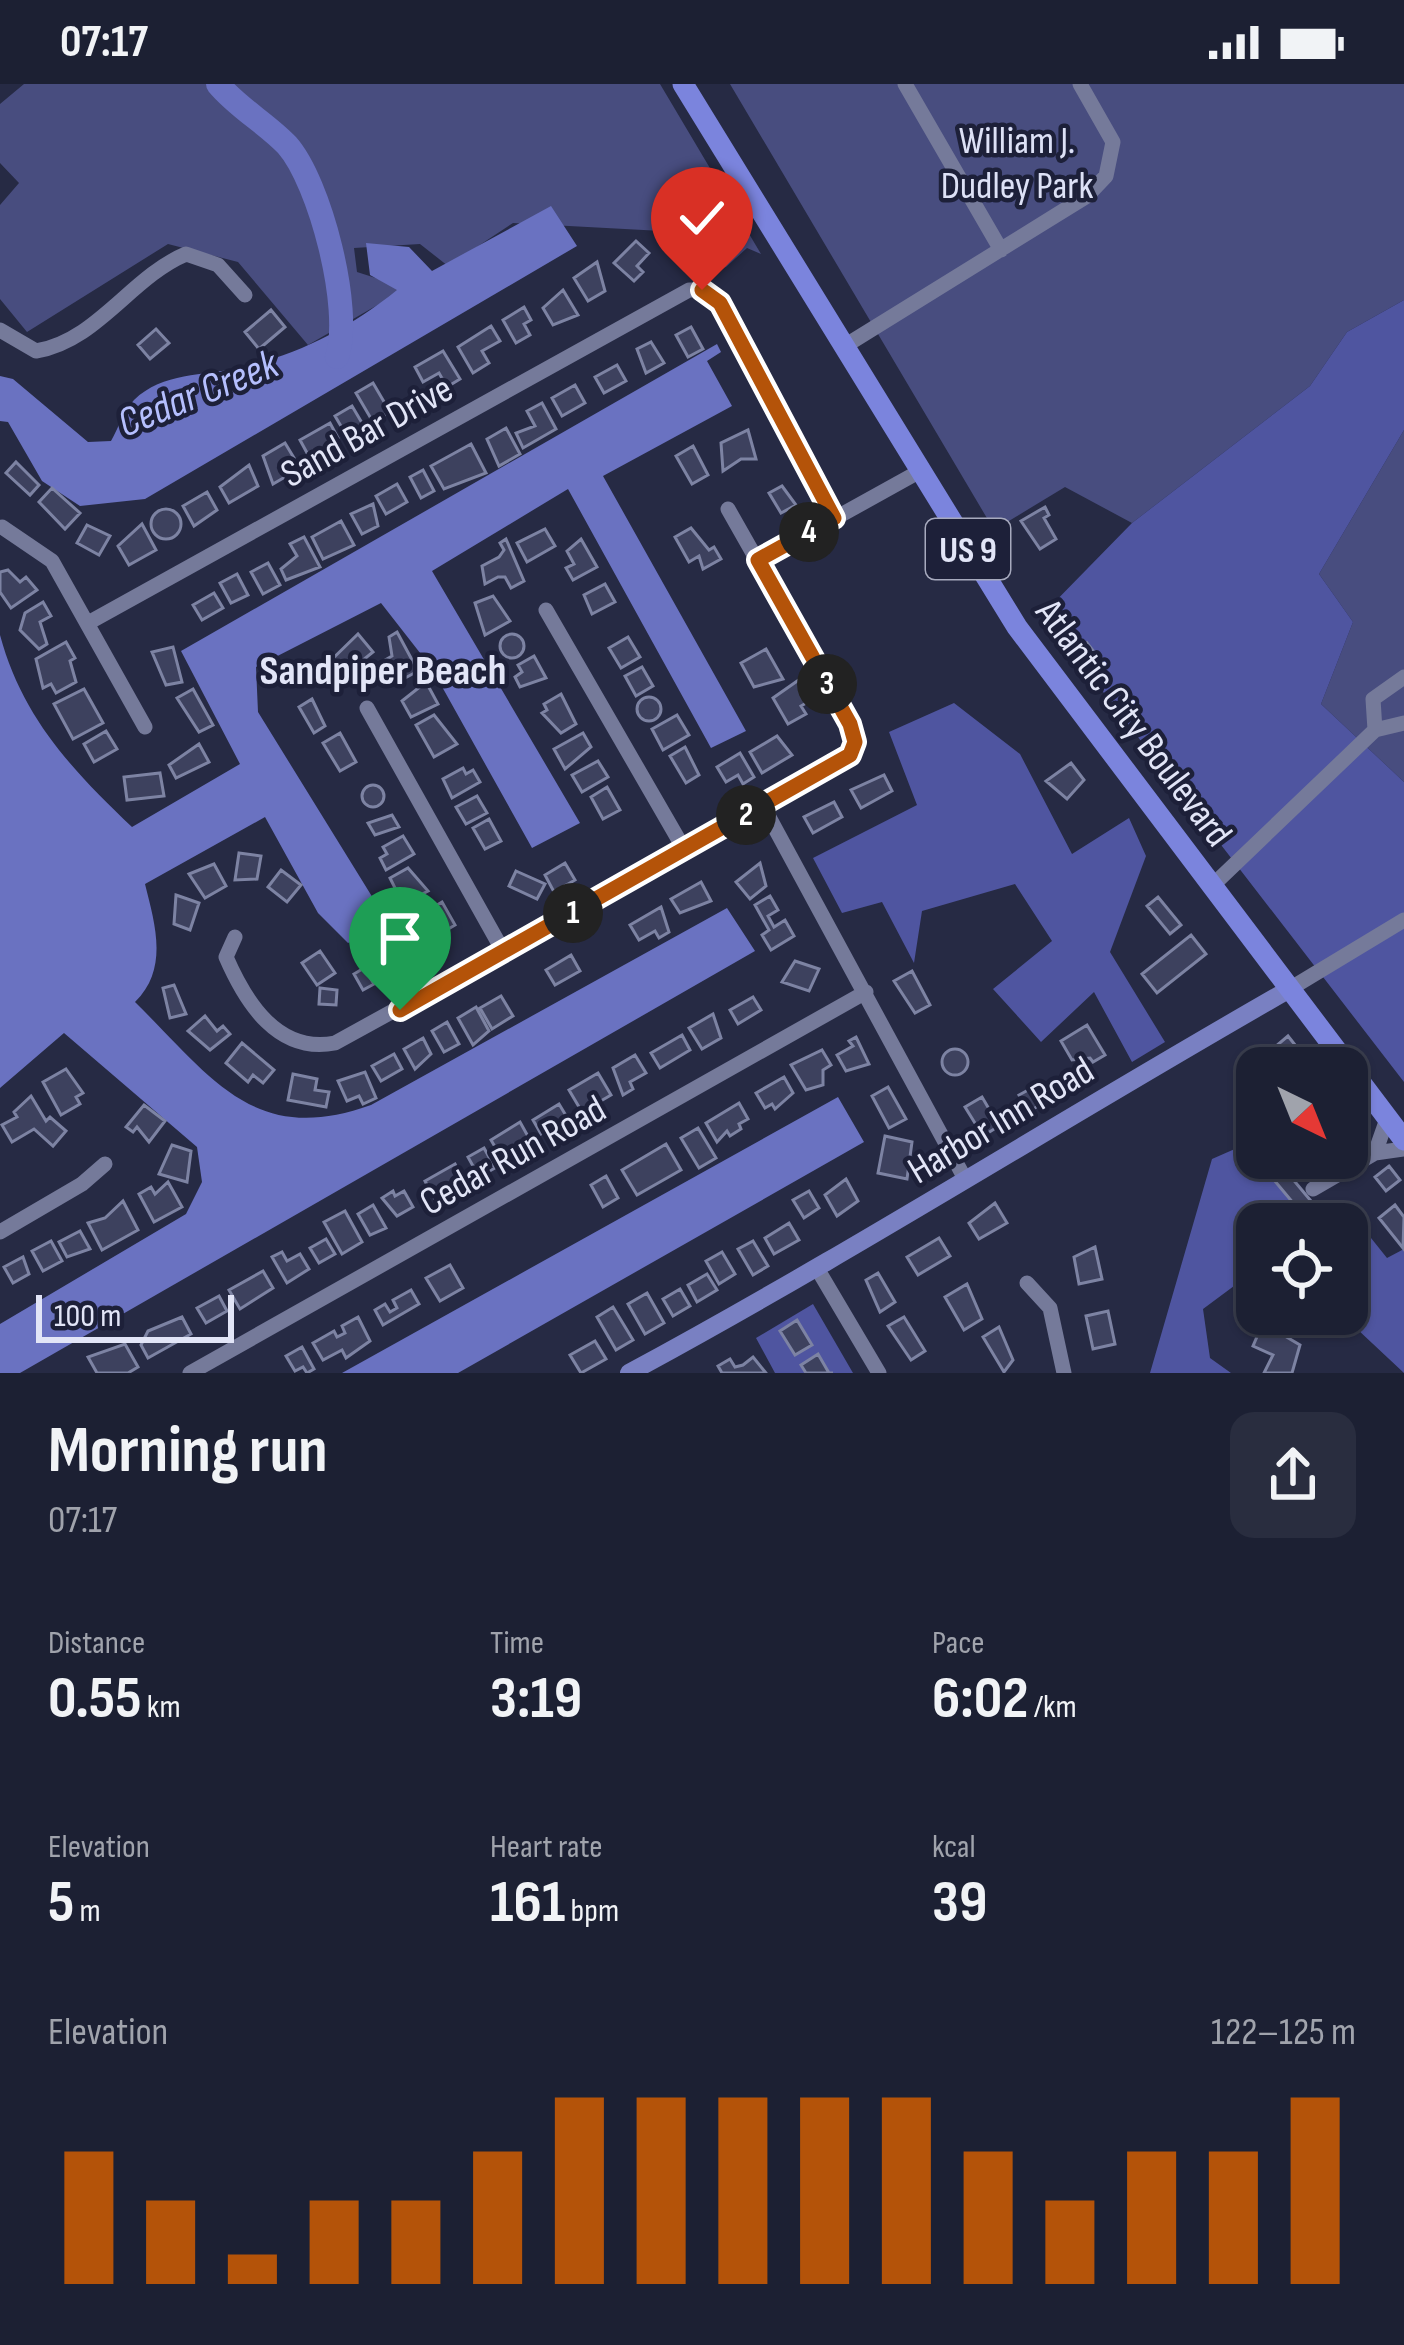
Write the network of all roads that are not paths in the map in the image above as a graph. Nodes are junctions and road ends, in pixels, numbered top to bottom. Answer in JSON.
{"nodes":[{"id":1,"x":683,"y":84,"type":"edge"},
{"id":2,"x":905,"y":84,"type":"edge"},
{"id":3,"x":1080,"y":84,"type":"edge"},
{"id":4,"x":1001,"y":250,"type":"junction"},
{"id":5,"x":245,"y":295,"type":"dead end"},
{"id":6,"x":0,"y":330,"type":"edge"},
{"id":7,"x":848,"y":344,"type":"junction"},
{"id":8,"x":922,"y":470,"type":"junction"},
{"id":9,"x":728,"y":509,"type":"dead end"},
{"id":10,"x":834,"y":518,"type":"junction"},
{"id":11,"x":2,"y":527,"type":"edge"},
{"id":12,"x":758,"y":560,"type":"junction"},
{"id":13,"x":546,"y":610,"type":"dead end"},
{"id":14,"x":88,"y":623,"type":"junction"},
{"id":15,"x":1404,"y":677,"type":"edge"},
{"id":16,"x":367,"y":708,"type":"dead end"},
{"id":17,"x":1404,"y":723,"type":"edge"},
{"id":18,"x":145,"y":728,"type":"dead end"},
{"id":19,"x":1375,"y":730,"type":"junction"},
{"id":20,"x":763,"y":806,"type":"junction"},
{"id":21,"x":684,"y":849,"type":"junction"},
{"id":22,"x":1211,"y":886,"type":"junction"},
{"id":23,"x":1404,"y":920,"type":"edge"},
{"id":24,"x":235,"y":937,"type":"dead end"},
{"id":25,"x":503,"y":951,"type":"junction"},
{"id":26,"x":1288,"y":990,"type":"junction"},
{"id":27,"x":866,"y":992,"type":"junction"},
{"id":28,"x":1332,"y":1047,"type":"edge"},
{"id":29,"x":1368,"y":1094,"type":"edge"},
{"id":30,"x":1387,"y":1119,"type":"junction"},
{"id":31,"x":1404,"y":1145,"type":"edge"},
{"id":32,"x":1375,"y":1153,"type":"junction"},
{"id":33,"x":105,"y":1164,"type":"dead end"},
{"id":34,"x":964,"y":1177,"type":"junction"},
{"id":35,"x":1313,"y":1189,"type":"dead end"},
{"id":36,"x":0,"y":1232,"type":"edge"},
{"id":37,"x":818,"y":1270,"type":"junction"},
{"id":38,"x":1027,"y":1283,"type":"dead end"},
{"id":39,"x":190,"y":1373,"type":"edge"},
{"id":40,"x":629,"y":1373,"type":"edge"},
{"id":41,"x":879,"y":1373,"type":"edge"},
{"id":42,"x":1064,"y":1373,"type":"edge"}],
"edges":[{"from":1,"to":7,"type":"highway","name":"Atlantic City Boulevard","number":"US 9"},
{"from":2,"to":4,"type":"street"},
{"from":3,"to":4,"type":"street"},
{"from":4,"to":7,"type":"street"},
{"from":5,"to":6,"type":"street"},
{"from":7,"to":8,"type":"highway","name":"Atlantic City Boulevard","number":"US 9"},
{"from":8,"to":10,"type":"street"},
{"from":8,"to":22,"type":"highway","name":"Atlantic City Boulevard","number":"US 9"},
{"from":9,"to":12,"type":"street"},
{"from":10,"to":12,"type":"street"},
{"from":10,"to":14,"type":"street","name":"Sand Bar Drive"},
{"from":11,"to":14,"type":"street"},
{"from":12,"to":20,"type":"street"},
{"from":13,"to":21,"type":"street"},
{"from":14,"to":18,"type":"street"},
{"from":15,"to":19,"type":"street"},
{"from":16,"to":25,"type":"street"},
{"from":17,"to":19,"type":"street"},
{"from":19,"to":22,"type":"street"},
{"from":20,"to":21,"type":"street"},
{"from":20,"to":27,"type":"street"},
{"from":21,"to":25,"type":"street"},
{"from":22,"to":26,"type":"highway","name":"Atlantic City Boulevard","number":"US 9"},
{"from":23,"to":26,"type":"street","name":"Harbor Inn Road"},
{"from":24,"to":25,"type":"street"},
{"from":26,"to":28,"type":"highway","name":"Atlantic City Boulevard","number":"US 9"},
{"from":26,"to":34,"type":"main road","name":"Harbor Inn Road"},
{"from":27,"to":34,"type":"street"},
{"from":27,"to":39,"type":"street","name":"Cedar Run Road"},
{"from":29,"to":30,"type":"highway","name":"Atlantic City Boulevard","number":"US 9"},
{"from":30,"to":31,"type":"highway","name":"Atlantic City Boulevard","number":"US 9"},
{"from":30,"to":32,"type":"street"},
{"from":31,"to":32,"type":"street"},
{"from":32,"to":35,"type":"street"},
{"from":33,"to":36,"type":"street"},
{"from":34,"to":37,"type":"main road","name":"Harbor Inn Road"},
{"from":37,"to":40,"type":"main road","name":"Harbor Inn Road"},
{"from":37,"to":41,"type":"street"},
{"from":38,"to":42,"type":"street"}]}
